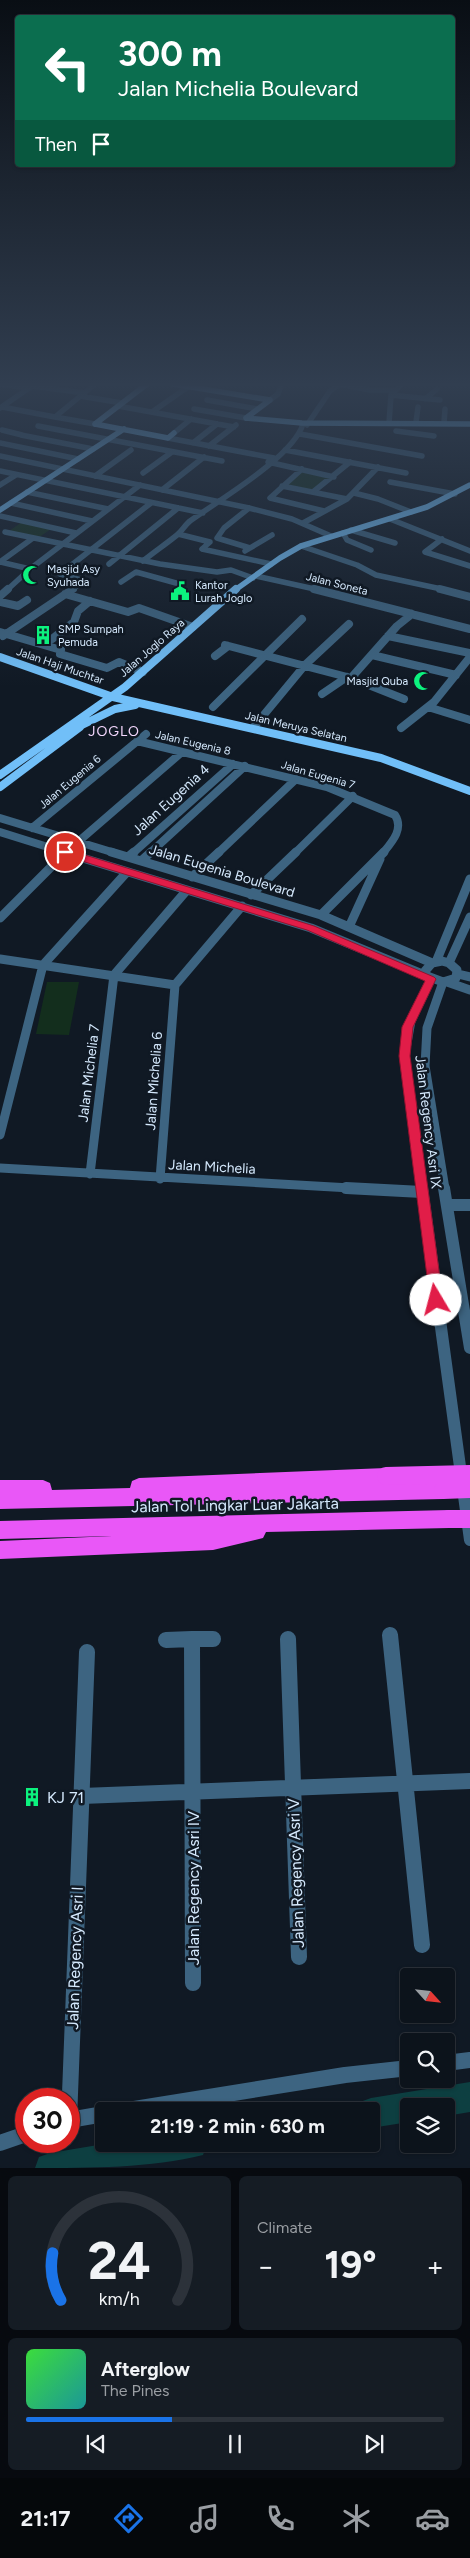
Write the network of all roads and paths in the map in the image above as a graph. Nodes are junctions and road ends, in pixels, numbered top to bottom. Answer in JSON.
{"nodes":[{"id":1,"x":38,"y":485,"type":"edge"},
{"id":2,"x":66,"y":485,"type":"edge"},
{"id":3,"x":140,"y":485,"type":"joint"},
{"id":4,"x":168,"y":485,"type":"edge"},
{"id":5,"x":241,"y":485,"type":"edge"},
{"id":6,"x":322,"y":485,"type":"edge"},
{"id":7,"x":361,"y":485,"type":"edge"},
{"id":8,"x":407,"y":485,"type":"edge"},
{"id":9,"x":282,"y":486,"type":"joint"},
{"id":10,"x":468,"y":488,"type":"edge"},
{"id":11,"x":162,"y":490,"type":"junction"},
{"id":12,"x":27,"y":492,"type":"junction"},
{"id":13,"x":313,"y":492,"type":"junction"},
{"id":14,"x":354,"y":493,"type":"junction"},
{"id":15,"x":455,"y":494,"type":"junction"},
{"id":16,"x":124,"y":497,"type":"junction"},
{"id":17,"x":346,"y":500,"type":"junction"},
{"id":18,"x":11,"y":503,"type":"junction"},
{"id":19,"x":151,"y":503,"type":"junction"},
{"id":20,"x":219,"y":503,"type":"junction"},
{"id":21,"x":178,"y":508,"type":"junction"},
{"id":22,"x":249,"y":508,"type":"junction"},
{"id":23,"x":108,"y":509,"type":"junction"},
{"id":24,"x":0,"y":510,"type":"edge"},
{"id":25,"x":324,"y":510,"type":"junction"},
{"id":26,"x":411,"y":512,"type":"junction"},
{"id":27,"x":203,"y":513,"type":"junction"},
{"id":28,"x":0,"y":516,"type":"edge"},
{"id":29,"x":390,"y":519,"type":"junction"},
{"id":30,"x":22,"y":521,"type":"junction"},
{"id":31,"x":92,"y":521,"type":"junction"},
{"id":32,"x":303,"y":523,"type":"junction"},
{"id":33,"x":351,"y":530,"type":"junction"},
{"id":34,"x":76,"y":533,"type":"junction"},
{"id":35,"x":343,"y":533,"type":"junction"},
{"id":36,"x":2,"y":534,"type":"edge"},
{"id":37,"x":178,"y":534,"type":"junction"},
{"id":38,"x":272,"y":534,"type":"dead end"},
{"id":39,"x":331,"y":536,"type":"junction"},
{"id":40,"x":33,"y":538,"type":"junction"},
{"id":41,"x":442,"y":539,"type":"junction"},
{"id":42,"x":395,"y":543,"type":"dead end"},
{"id":43,"x":61,"y":544,"type":"junction"},
{"id":44,"x":301,"y":546,"type":"junction"},
{"id":45,"x":250,"y":548,"type":"junction"},
{"id":46,"x":371,"y":550,"type":"dead end"},
{"id":47,"x":470,"y":550,"type":"edge"},
{"id":48,"x":89,"y":551,"type":"junction"},
{"id":49,"x":118,"y":555,"type":"junction"},
{"id":50,"x":236,"y":556,"type":"junction"},
{"id":51,"x":142,"y":561,"type":"junction"},
{"id":52,"x":0,"y":562,"type":"edge"},
{"id":53,"x":109,"y":564,"type":"dead end"},
{"id":54,"x":271,"y":564,"type":"junction"},
{"id":55,"x":468,"y":564,"type":"edge"},
{"id":56,"x":178,"y":566,"type":"junction"},
{"id":57,"x":30,"y":569,"type":"junction"},
{"id":58,"x":254,"y":577,"type":"junction"},
{"id":59,"x":161,"y":578,"type":"junction"},
{"id":60,"x":121,"y":582,"type":"dead end"},
{"id":61,"x":176,"y":583,"type":"dead end"},
{"id":62,"x":65,"y":594,"type":"junction"},
{"id":63,"x":0,"y":596,"type":"edge"},
{"id":64,"x":470,"y":597,"type":"edge"},
{"id":65,"x":27,"y":600,"type":"dead end"},
{"id":66,"x":90,"y":601,"type":"junction"},
{"id":67,"x":0,"y":602,"type":"edge"},
{"id":68,"x":414,"y":614,"type":"junction"},
{"id":69,"x":302,"y":619,"type":"dead end"},
{"id":70,"x":348,"y":624,"type":"dead end"},
{"id":71,"x":193,"y":627,"type":"junction"},
{"id":72,"x":470,"y":628,"type":"edge"},
{"id":73,"x":2,"y":634,"type":"edge"},
{"id":74,"x":388,"y":636,"type":"junction"},
{"id":75,"x":52,"y":639,"type":"dead end"},
{"id":76,"x":470,"y":653,"type":"edge"},
{"id":77,"x":372,"y":655,"type":"junction"},
{"id":78,"x":215,"y":656,"type":"dead end"},
{"id":79,"x":264,"y":656,"type":"junction"},
{"id":80,"x":470,"y":657,"type":"edge"},
{"id":81,"x":0,"y":658,"type":"edge"},
{"id":82,"x":305,"y":665,"type":"junction"},
{"id":83,"x":143,"y":672,"type":"junction"},
{"id":84,"x":456,"y":675,"type":"junction"},
{"id":85,"x":349,"y":678,"type":"junction"},
{"id":86,"x":322,"y":694,"type":"dead end"},
{"id":87,"x":113,"y":697,"type":"junction"},
{"id":88,"x":404,"y":698,"type":"dead end"},
{"id":89,"x":154,"y":707,"type":"junction"},
{"id":90,"x":213,"y":707,"type":"dead end"},
{"id":91,"x":428,"y":707,"type":"junction"},
{"id":92,"x":470,"y":720,"type":"edge"},
{"id":93,"x":82,"y":725,"type":"junction"},
{"id":94,"x":253,"y":728,"type":"junction"},
{"id":95,"x":401,"y":728,"type":"dead end"},
{"id":96,"x":146,"y":734,"type":"dead end"},
{"id":97,"x":137,"y":741,"type":"junction"},
{"id":98,"x":182,"y":752,"type":"junction"},
{"id":99,"x":233,"y":764,"type":"junction"},
{"id":100,"x":245,"y":766,"type":"junction"},
{"id":101,"x":0,"y":775,"type":"edge"},
{"id":102,"x":296,"y":779,"type":"junction"},
{"id":103,"x":0,"y":787,"type":"edge"},
{"id":104,"x":470,"y":791,"type":"edge"},
{"id":105,"x":353,"y":796,"type":"junction"},
{"id":106,"x":0,"y":818,"type":"edge"},
{"id":107,"x":32,"y":828,"type":"junction"},
{"id":108,"x":0,"y":832,"type":"edge"},
{"id":109,"x":79,"y":841,"type":"junction"},
{"id":110,"x":65,"y":852,"type":"junction"},
{"id":111,"x":382,"y":853,"type":"junction"},
{"id":112,"x":128,"y":857,"type":"junction"},
{"id":113,"x":141,"y":861,"type":"junction"},
{"id":114,"x":127,"y":872,"type":"junction"},
{"id":115,"x":192,"y":877,"type":"junction"},
{"id":116,"x":470,"y":879,"type":"edge"},
{"id":117,"x":187,"y":890,"type":"junction"},
{"id":118,"x":251,"y":894,"type":"junction"},
{"id":119,"x":242,"y":906,"type":"junction"},
{"id":120,"x":321,"y":916,"type":"junction"},
{"id":121,"x":470,"y":917,"type":"edge"},
{"id":122,"x":0,"y":918,"type":"edge"},
{"id":123,"x":350,"y":927,"type":"junction"},
{"id":124,"x":0,"y":959,"type":"edge"},
{"id":125,"x":434,"y":962,"type":"junction"},
{"id":126,"x":449,"y":963,"type":"junction"},
{"id":127,"x":43,"y":965,"type":"junction"},
{"id":128,"x":458,"y":974,"type":"junction"},
{"id":129,"x":114,"y":975,"type":"junction"},
{"id":130,"x":470,"y":977,"type":"edge"},
{"id":131,"x":429,"y":978,"type":"junction"},
{"id":132,"x":445,"y":982,"type":"junction"},
{"id":133,"x":175,"y":985,"type":"junction"},
{"id":134,"x":470,"y":990,"type":"edge"},
{"id":135,"x":0,"y":1135,"type":"edge"},
{"id":136,"x":0,"y":1168,"type":"edge"},
{"id":137,"x":90,"y":1174,"type":"junction"},
{"id":138,"x":160,"y":1179,"type":"junction"},
{"id":139,"x":422,"y":1192,"type":"junction"},
{"id":140,"x":447,"y":1205,"type":"junction"},
{"id":141,"x":470,"y":1205,"type":"edge"},
{"id":142,"x":470,"y":1348,"type":"edge"},
{"id":143,"x":470,"y":1474,"type":"edge"},
{"id":144,"x":0,"y":1489,"type":"edge"},
{"id":145,"x":470,"y":1489,"type":"edge"},
{"id":146,"x":0,"y":1500,"type":"edge"},
{"id":147,"x":470,"y":1519,"type":"edge"},
{"id":148,"x":289,"y":1525,"type":"junction"},
{"id":149,"x":0,"y":1530,"type":"edge"},
{"id":150,"x":470,"y":1540,"type":"edge"},
{"id":151,"x":0,"y":1550,"type":"edge"},
{"id":152,"x":390,"y":1635,"type":"dead end"},
{"id":153,"x":192,"y":1639,"type":"junction"},
{"id":154,"x":214,"y":1639,"type":"dead end"},
{"id":155,"x":288,"y":1639,"type":"dead end"},
{"id":156,"x":166,"y":1640,"type":"dead end"},
{"id":157,"x":87,"y":1652,"type":"dead end"},
{"id":158,"x":470,"y":1782,"type":"edge"},
{"id":159,"x":406,"y":1784,"type":"junction"},
{"id":160,"x":293,"y":1789,"type":"junction"},
{"id":161,"x":192,"y":1792,"type":"junction"},
{"id":162,"x":82,"y":1796,"type":"junction"},
{"id":163,"x":422,"y":1945,"type":"dead end"},
{"id":164,"x":299,"y":1957,"type":"dead end"},
{"id":165,"x":193,"y":1983,"type":"dead end"},
{"id":166,"x":470,"y":2060,"type":"edge"},
{"id":167,"x":455,"y":2062,"type":"edge"},
{"id":168,"x":400,"y":2069,"type":"edge"},
{"id":169,"x":70,"y":2088,"type":"edge"},
{"id":170,"x":179,"y":2102,"type":"edge"},
{"id":171,"x":95,"y":2116,"type":"edge"},
{"id":172,"x":80,"y":2118,"type":"edge"},
{"id":173,"x":15,"y":2138,"type":"edge"},
{"id":174,"x":0,"y":2143,"type":"edge"}],
"edges":[{"from":1,"to":12,"type":"main road"},
{"from":2,"to":16,"type":"street"},
{"from":3,"to":11,"type":"street"},
{"from":3,"to":16,"type":"street"},
{"from":4,"to":11,"type":"street"},
{"from":5,"to":20,"type":"street"},
{"from":6,"to":13,"type":"street"},
{"from":7,"to":14,"type":"street"},
{"from":8,"to":15,"type":"street"},
{"from":9,"to":13,"type":"street"},
{"from":9,"to":25,"type":"street"},
{"from":10,"to":15,"type":"main road","name":"Jalan Joglo Raya"},
{"from":11,"to":20,"type":"street"},
{"from":12,"to":18,"type":"main road"},
{"from":12,"to":23,"type":"street"},
{"from":13,"to":17,"type":"street"},
{"from":14,"to":17,"type":"street"},
{"from":14,"to":26,"type":"street"},
{"from":15,"to":26,"type":"main road","name":"Jalan Joglo Raya"},
{"from":16,"to":19,"type":"street"},
{"from":16,"to":23,"type":"street"},
{"from":17,"to":25,"type":"street"},
{"from":18,"to":24,"type":"main road"},
{"from":18,"to":31,"type":"street"},
{"from":19,"to":21,"type":"street"},
{"from":19,"to":48,"type":"street"},
{"from":20,"to":22,"type":"street"},
{"from":20,"to":27,"type":"street"},
{"from":21,"to":27,"type":"street"},
{"from":21,"to":49,"type":"street"},
{"from":22,"to":32,"type":"street"},
{"from":22,"to":45,"type":"street"},
{"from":23,"to":31,"type":"street"},
{"from":25,"to":32,"type":"street"},
{"from":26,"to":29,"type":"main road","name":"Jalan Joglo Raya"},
{"from":27,"to":37,"type":"street"},
{"from":28,"to":30,"type":"street"},
{"from":29,"to":33,"type":"main road","name":"Jalan Joglo Raya"},
{"from":29,"to":41,"type":"street"},
{"from":30,"to":34,"type":"street"},
{"from":30,"to":36,"type":"street"},
{"from":31,"to":34,"type":"street"},
{"from":32,"to":39,"type":"street"},
{"from":33,"to":35,"type":"main road","name":"Jalan Joglo Raya"},
{"from":33,"to":42,"type":"street"},
{"from":34,"to":43,"type":"street"},
{"from":35,"to":39,"type":"main road","name":"Jalan Joglo Raya"},
{"from":35,"to":46,"type":"street"},
{"from":36,"to":40,"type":"street","name":"Jalan Soneta"},
{"from":37,"to":50,"type":"street"},
{"from":37,"to":51,"type":"street"},
{"from":38,"to":45,"type":"street"},
{"from":39,"to":44,"type":"main road","name":"Jalan Joglo Raya"},
{"from":40,"to":43,"type":"street","name":"Jalan Soneta"},
{"from":40,"to":52,"type":"street"},
{"from":41,"to":47,"type":"street"},
{"from":41,"to":55,"type":"street"},
{"from":43,"to":48,"type":"street","name":"Jalan Soneta"},
{"from":43,"to":57,"type":"street"},
{"from":44,"to":54,"type":"main road","name":"Jalan Joglo Raya"},
{"from":44,"to":64,"type":"street"},
{"from":45,"to":50,"type":"street"},
{"from":48,"to":49,"type":"street","name":"Jalan Soneta"},
{"from":48,"to":62,"type":"street"},
{"from":49,"to":51,"type":"street","name":"Jalan Soneta"},
{"from":49,"to":53,"type":"street"},
{"from":50,"to":54,"type":"street"},
{"from":51,"to":56,"type":"street","name":"Jalan Soneta"},
{"from":52,"to":57,"type":"street"},
{"from":54,"to":58,"type":"main road","name":"Jalan Joglo Raya"},
{"from":56,"to":58,"type":"street","name":"Jalan Soneta"},
{"from":56,"to":59,"type":"street"},
{"from":57,"to":63,"type":"street"},
{"from":58,"to":68,"type":"street","name":"Jalan Soneta"},
{"from":58,"to":71,"type":"main road","name":"Jalan Joglo Raya"},
{"from":59,"to":60,"type":"street"},
{"from":59,"to":61,"type":"street"},
{"from":62,"to":66,"type":"street"},
{"from":62,"to":73,"type":"street"},
{"from":65,"to":67,"type":"street"},
{"from":66,"to":71,"type":"street"},
{"from":66,"to":75,"type":"street"},
{"from":68,"to":72,"type":"street","name":"Jalan Soneta"},
{"from":68,"to":74,"type":"street"},
{"from":69,"to":79,"type":"street"},
{"from":70,"to":82,"type":"street"},
{"from":71,"to":83,"type":"main road","name":"Jalan Joglo Raya"},
{"from":73,"to":83,"type":"street"},
{"from":74,"to":76,"type":"street"},
{"from":74,"to":77,"type":"street"},
{"from":77,"to":84,"type":"street"},
{"from":77,"to":85,"type":"street"},
{"from":78,"to":79,"type":"street"},
{"from":79,"to":82,"type":"street"},
{"from":79,"to":90,"type":"street"},
{"from":80,"to":84,"type":"street"},
{"from":81,"to":87,"type":"main road","name":"Jalan Haji Muchtar"},
{"from":82,"to":85,"type":"street"},
{"from":82,"to":94,"type":"street"},
{"from":83,"to":87,"type":"main road","name":"Jalan Joglo Raya"},
{"from":84,"to":91,"type":"street"},
{"from":85,"to":86,"type":"street"},
{"from":85,"to":88,"type":"street"},
{"from":87,"to":89,"type":"main road","name":"Jalan Meruya Selatan"},
{"from":87,"to":93,"type":"main road","name":"Jalan Joglo Raya"},
{"from":87,"to":101,"type":"main road","name":"Jalan Joglo Raya"},
{"from":89,"to":93,"type":"main road"},
{"from":89,"to":94,"type":"main road","name":"Jalan Meruya Selatan"},
{"from":91,"to":92,"type":"street"},
{"from":91,"to":95,"type":"street"},
{"from":93,"to":103,"type":"main road","name":"Jalan Joglo Raya"},
{"from":94,"to":104,"type":"main road","name":"Jalan Meruya Selatan"},
{"from":96,"to":97,"type":"street","name":"Jalan Eugenia 6"},
{"from":97,"to":98,"type":"street","name":"Jalan Eugenia 8"},
{"from":97,"to":107,"type":"street","name":"Jalan Eugenia 6"},
{"from":98,"to":99,"type":"street","name":"Jalan Eugenia 8"},
{"from":98,"to":109,"type":"street"},
{"from":99,"to":100,"type":"street","name":"Jalan Eugenia 8"},
{"from":99,"to":112,"type":"street","name":"Jalan Eugenia 4"},
{"from":100,"to":102,"type":"street","name":"Jalan Eugenia 7"},
{"from":100,"to":113,"type":"street","name":"Jalan Eugenia 4"},
{"from":102,"to":105,"type":"street","name":"Jalan Eugenia 7"},
{"from":102,"to":115,"type":"street"},
{"from":105,"to":111,"type":"street","name":"Jalan Eugenia 7"},
{"from":105,"to":118,"type":"street"},
{"from":106,"to":107,"type":"street","name":"Jalan Eugenia Boulevard"},
{"from":107,"to":109,"type":"street","name":"Jalan Eugenia Boulevard"},
{"from":108,"to":110,"type":"street"},
{"from":109,"to":112,"type":"street","name":"Jalan Eugenia Boulevard"},
{"from":110,"to":114,"type":"street"},
{"from":110,"to":122,"type":"street"},
{"from":111,"to":120,"type":"street"},
{"from":111,"to":123,"type":"street"},
{"from":112,"to":113,"type":"street","name":"Jalan Eugenia Boulevard"},
{"from":113,"to":115,"type":"street","name":"Jalan Eugenia Boulevard"},
{"from":114,"to":117,"type":"street"},
{"from":114,"to":127,"type":"street"},
{"from":115,"to":118,"type":"street","name":"Jalan Eugenia Boulevard"},
{"from":116,"to":125,"type":"street"},
{"from":117,"to":119,"type":"street"},
{"from":117,"to":129,"type":"street"},
{"from":118,"to":120,"type":"street","name":"Jalan Eugenia Boulevard"},
{"from":119,"to":131,"type":"street"},
{"from":119,"to":133,"type":"street"},
{"from":120,"to":123,"type":"street","name":"Jalan Eugenia Boulevard"},
{"from":121,"to":126,"type":"street"},
{"from":123,"to":125,"type":"street","name":"Jalan Eugenia Boulevard"},
{"from":124,"to":127,"type":"street"},
{"from":125,"to":126,"type":"street"},
{"from":125,"to":131,"type":"street"},
{"from":126,"to":128,"type":"street"},
{"from":127,"to":129,"type":"street"},
{"from":127,"to":135,"type":"street"},
{"from":128,"to":130,"type":"street"},
{"from":128,"to":132,"type":"street"},
{"from":129,"to":133,"type":"street"},
{"from":129,"to":137,"type":"street","name":"Jalan Michelia 7"},
{"from":131,"to":132,"type":"street"},
{"from":131,"to":139,"type":"street","name":"Jalan Regency Asri IX"},
{"from":132,"to":134,"type":"street"},
{"from":132,"to":140,"type":"street"},
{"from":133,"to":138,"type":"street","name":"Jalan Michelia 6"},
{"from":136,"to":137,"type":"street","name":"Jalan Michelia"},
{"from":137,"to":138,"type":"street","name":"Jalan Michelia"},
{"from":138,"to":139,"type":"street","name":"Jalan Michelia"},
{"from":139,"to":150,"type":"street","name":"Jalan Regency Asri IX"},
{"from":140,"to":141,"type":"street"},
{"from":140,"to":142,"type":"street"},
{"from":143,"to":144,"type":"highway","bridge":true},
{"from":145,"to":146,"type":"highway","name":"Jalan Tol Lingkar Luar Jakarta","bridge":true},
{"from":147,"to":148,"type":"highway","name":"Jalan Tol Lingkar Luar Jakarta","bridge":true},
{"from":148,"to":149,"type":"highway","name":"Jalan Tol Lingkar Luar Jakarta"},
{"from":148,"to":151,"type":"highway"},
{"from":152,"to":159,"type":"street"},
{"from":153,"to":154,"type":"street"},
{"from":153,"to":156,"type":"street"},
{"from":153,"to":161,"type":"street","name":"Jalan Regency Asri IV"},
{"from":155,"to":160,"type":"street","name":"Jalan Regency Asri V"},
{"from":157,"to":162,"type":"street","name":"Jalan Regency Asri I"},
{"from":158,"to":159,"type":"street"},
{"from":159,"to":160,"type":"street"},
{"from":159,"to":163,"type":"street"},
{"from":160,"to":161,"type":"street"},
{"from":160,"to":164,"type":"street","name":"Jalan Regency Asri V"},
{"from":161,"to":162,"type":"street"},
{"from":161,"to":165,"type":"street","name":"Jalan Regency Asri IV"},
{"from":162,"to":169,"type":"street","name":"Jalan Regency Asri I"},
{"from":166,"to":167,"type":"street"},
{"from":168,"to":170,"type":"street"},
{"from":171,"to":172,"type":"street"},
{"from":173,"to":174,"type":"street"}]}
